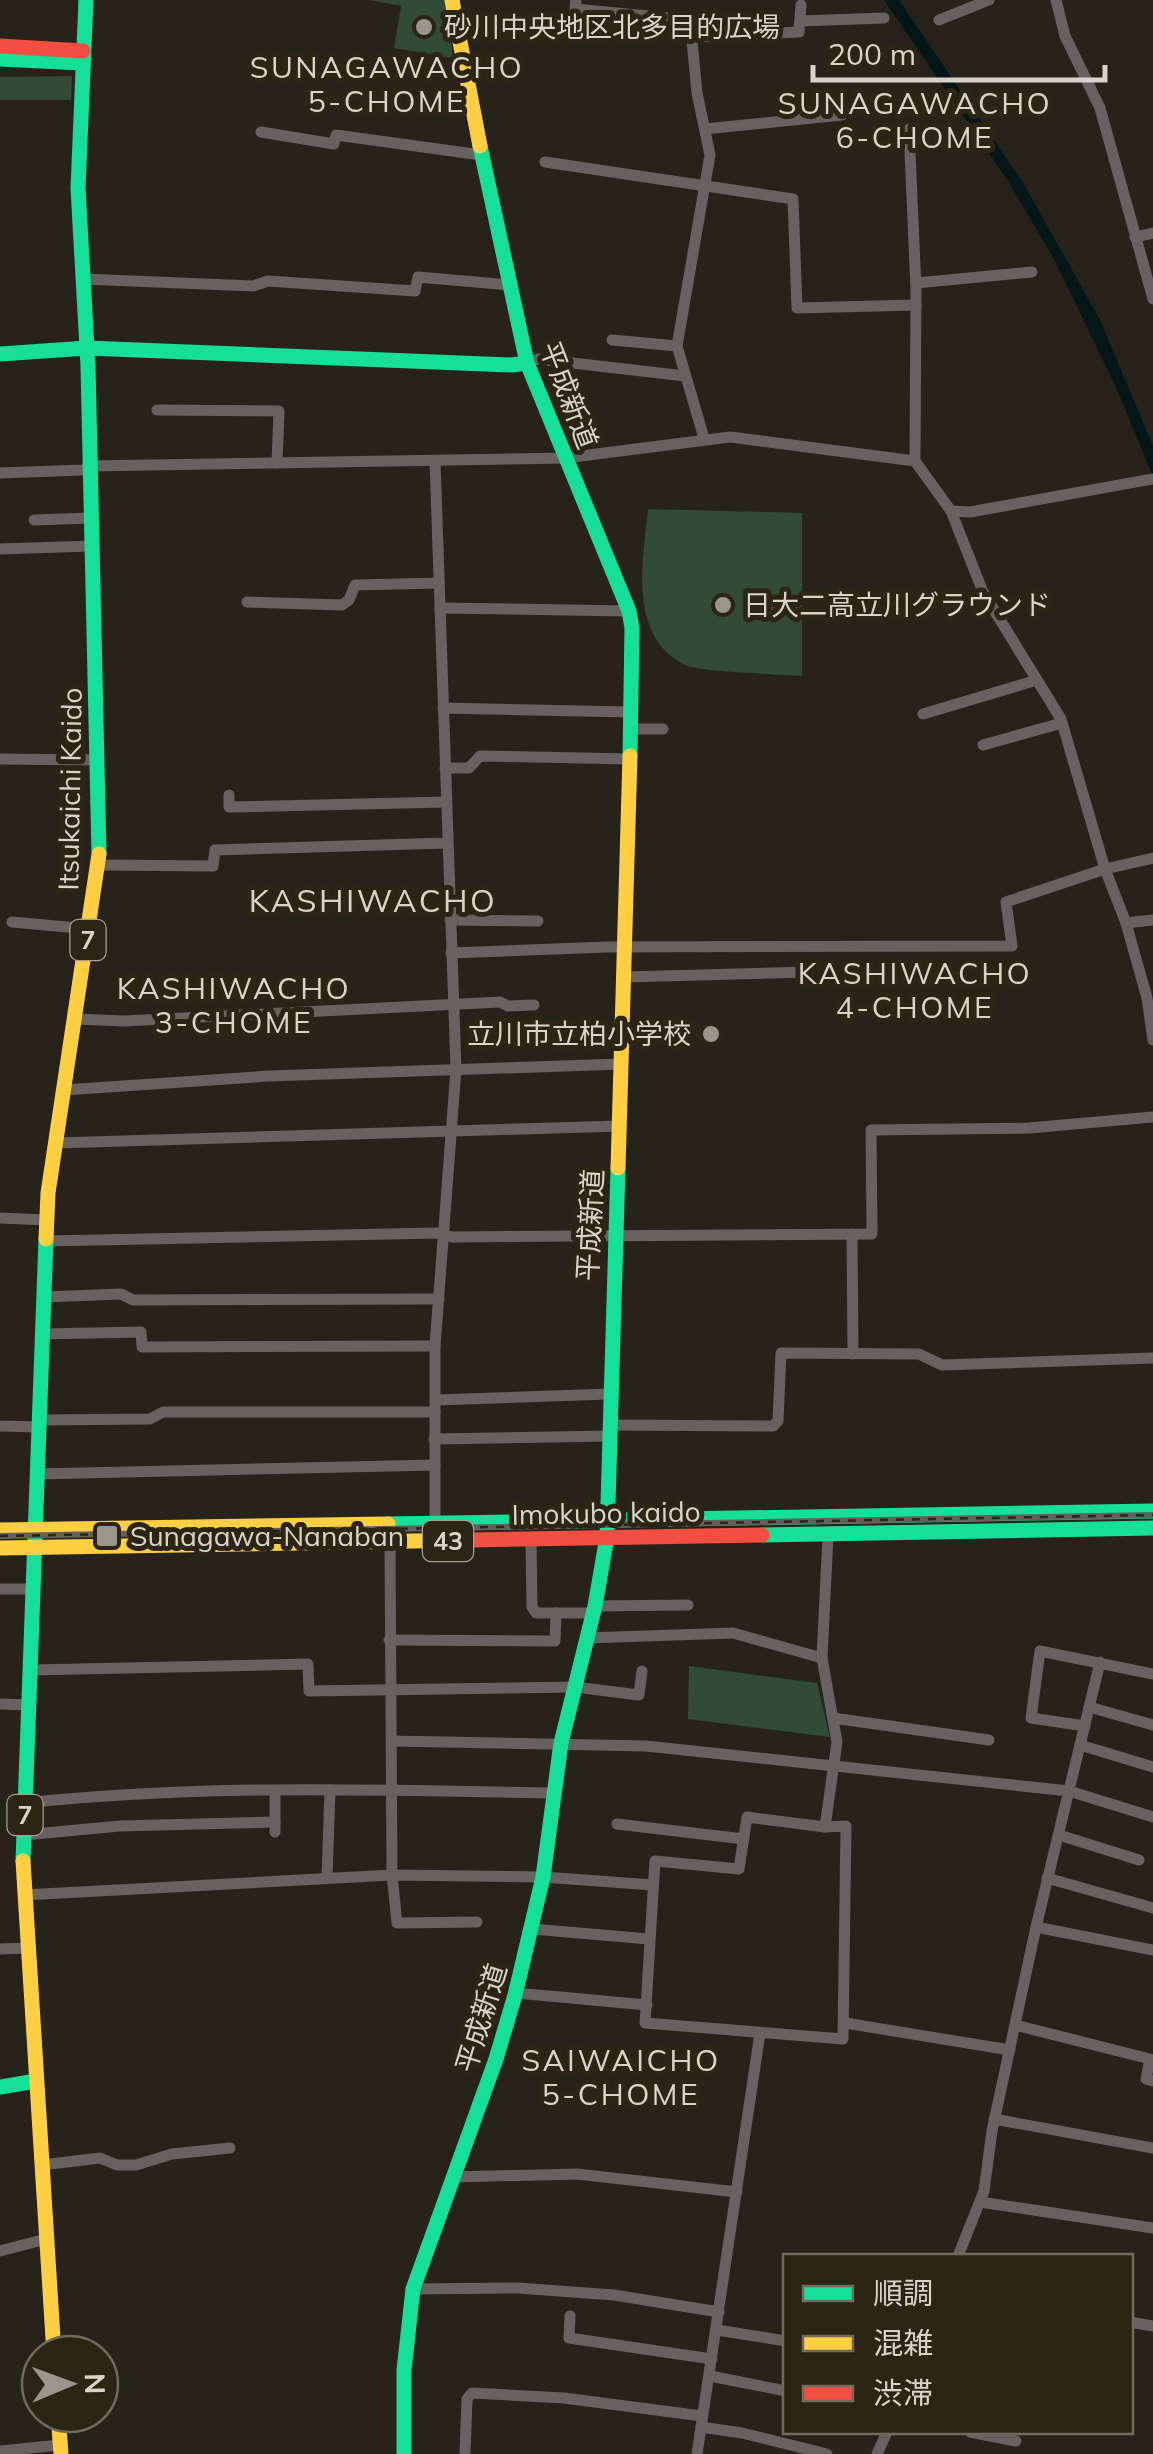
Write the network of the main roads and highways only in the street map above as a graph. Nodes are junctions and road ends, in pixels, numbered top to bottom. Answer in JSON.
{"nodes":[{"id":1,"x":86,"y":0,"type":"edge"},
{"id":2,"x":452,"y":0,"type":"edge"},
{"id":3,"x":0,"y":46,"type":"edge"},
{"id":4,"x":83,"y":57,"type":"junction"},
{"id":5,"x":0,"y":59,"type":"edge"},
{"id":6,"x":88,"y":348,"type":"junction"},
{"id":7,"x":0,"y":354,"type":"edge"},
{"id":8,"x":526,"y":363,"type":"junction"},
{"id":9,"x":1153,"y":1499,"type":"edge"},
{"id":10,"x":1153,"y":1511,"type":"edge"},
{"id":11,"x":607,"y":1518,"type":"junction"},
{"id":12,"x":1007,"y":1521,"type":"junction"},
{"id":13,"x":1153,"y":1528,"type":"edge"},
{"id":14,"x":0,"y":1530,"type":"edge"},
{"id":15,"x":36,"y":1530,"type":"junction"},
{"id":16,"x":1153,"y":1536,"type":"edge"},
{"id":17,"x":606,"y":1537,"type":"junction"},
{"id":18,"x":0,"y":1548,"type":"edge"},
{"id":19,"x":36,"y":1549,"type":"junction"},
{"id":20,"x":36,"y":2081,"type":"junction"},
{"id":21,"x":0,"y":2086,"type":"edge"},
{"id":22,"x":53,"y":2334,"type":"edge"},
{"id":23,"x":404,"y":2454,"type":"edge"}],
"edges":[{"from":1,"to":4,"type":"main road","name":"Itsukaichi Kaido","number":"7"},
{"from":2,"to":8,"type":"main road","name":"平成新道"},
{"from":3,"to":4,"type":"main road"},
{"from":4,"to":5,"type":"main road"},
{"from":4,"to":6,"type":"main road","name":"Itsukaichi Kaido","number":"7"},
{"from":6,"to":7,"type":"main road"},
{"from":6,"to":8,"type":"main road"},
{"from":6,"to":15,"type":"main road","name":"Itsukaichi Kaido","number":"7"},
{"from":8,"to":11,"type":"main road","name":"平成新道"},
{"from":9,"to":12,"type":"main road"},
{"from":10,"to":12,"type":"main road","name":"Imokubo kaido","number":"43"},
{"from":11,"to":12,"type":"main road","name":"Imokubo kaido","number":"43"},
{"from":11,"to":15,"type":"main road","name":"Imokubo kaido","number":"43"},
{"from":11,"to":17,"type":"main road","name":"平成新道"},
{"from":12,"to":13,"type":"main road","name":"Imokubo kaido","number":"43"},
{"from":12,"to":16,"type":"main road"},
{"from":12,"to":17,"type":"main road","name":"Imokubo kaido","number":"43"},
{"from":14,"to":15,"type":"main road","name":"Imokubo kaido","number":"43"},
{"from":15,"to":19,"type":"main road","name":"Itsukaichi Kaido","number":"7"},
{"from":17,"to":19,"type":"main road","name":"Imokubo kaido","number":"43"},
{"from":17,"to":23,"type":"main road","name":"平成新道"},
{"from":18,"to":19,"type":"main road","name":"Imokubo kaido","number":"43"},
{"from":19,"to":20,"type":"main road","name":"Itsukaichi Kaido","number":"7"},
{"from":20,"to":21,"type":"main road"},
{"from":20,"to":22,"type":"main road","name":"Itsukaichi Kaido","number":"7"}]}
